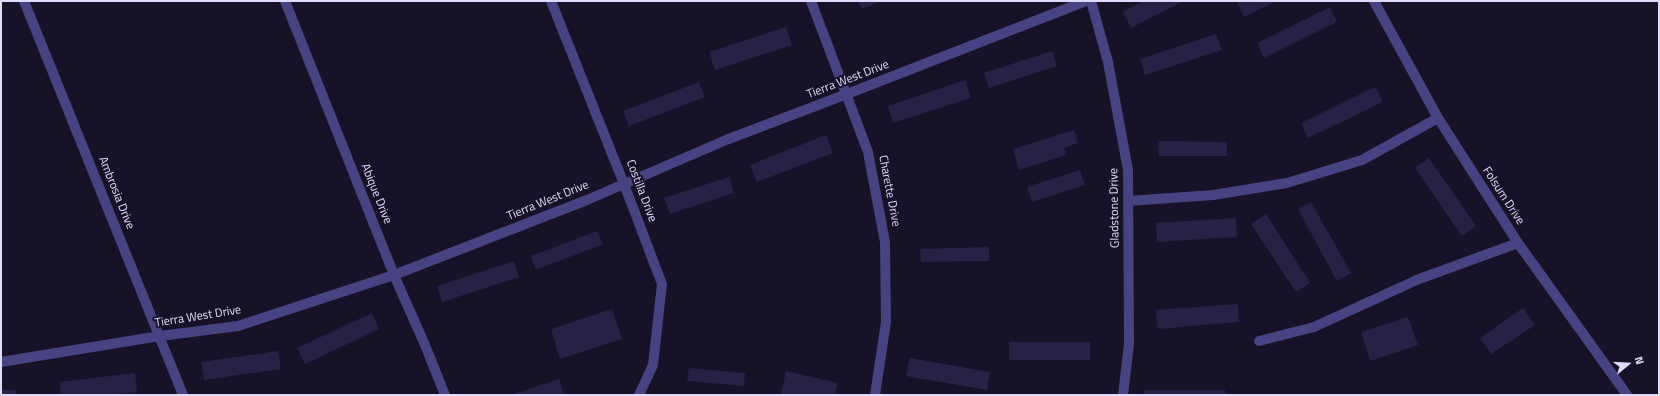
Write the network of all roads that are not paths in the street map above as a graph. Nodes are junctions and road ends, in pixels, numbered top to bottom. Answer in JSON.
{"nodes":[{"id":1,"x":24,"y":1,"type":"edge"},
{"id":2,"x":285,"y":1,"type":"edge"},
{"id":3,"x":551,"y":1,"type":"edge"},
{"id":4,"x":811,"y":1,"type":"edge"},
{"id":5,"x":1086,"y":1,"type":"edge"},
{"id":6,"x":1091,"y":1,"type":"edge"},
{"id":7,"x":1374,"y":1,"type":"edge"},
{"id":8,"x":847,"y":94,"type":"junction"},
{"id":9,"x":1438,"y":118,"type":"junction"},
{"id":10,"x":624,"y":184,"type":"junction"},
{"id":11,"x":1128,"y":201,"type":"junction"},
{"id":12,"x":1518,"y":243,"type":"junction"},
{"id":13,"x":394,"y":275,"type":"junction"},
{"id":14,"x":160,"y":336,"type":"junction"},
{"id":15,"x":1259,"y":341,"type":"dead end"},
{"id":16,"x":1,"y":362,"type":"edge"},
{"id":17,"x":183,"y":395,"type":"edge"},
{"id":18,"x":445,"y":395,"type":"edge"},
{"id":19,"x":639,"y":395,"type":"edge"},
{"id":20,"x":875,"y":395,"type":"edge"},
{"id":21,"x":1123,"y":395,"type":"edge"},
{"id":22,"x":1627,"y":395,"type":"edge"}],
"edges":[{"from":1,"to":14,"type":"street","name":"Ambrosia Drive"},
{"from":2,"to":13,"type":"street","name":"Abique Drive"},
{"from":3,"to":10,"type":"street","name":"Costilla Drive"},
{"from":4,"to":8,"type":"street","name":"Charette Drive"},
{"from":5,"to":8,"type":"street","name":"Tierra West Drive"},
{"from":6,"to":11,"type":"street","name":"Gladstone Drive"},
{"from":7,"to":9,"type":"street","name":"Folsum Drive"},
{"from":8,"to":10,"type":"street","name":"Tierra West Drive"},
{"from":8,"to":20,"type":"street","name":"Charette Drive"},
{"from":9,"to":11,"type":"street"},
{"from":9,"to":12,"type":"street","name":"Folsum Drive"},
{"from":10,"to":13,"type":"street","name":"Tierra West Drive"},
{"from":10,"to":19,"type":"street","name":"Costilla Drive"},
{"from":11,"to":21,"type":"street","name":"Gladstone Drive"},
{"from":12,"to":15,"type":"street"},
{"from":12,"to":22,"type":"street","name":"Folsum Drive"},
{"from":13,"to":14,"type":"street","name":"Tierra West Drive"},
{"from":13,"to":18,"type":"street","name":"Abique Drive"},
{"from":14,"to":16,"type":"street","name":"Tierra West Drive"},
{"from":14,"to":17,"type":"street","name":"Ambrosia Drive"}]}
